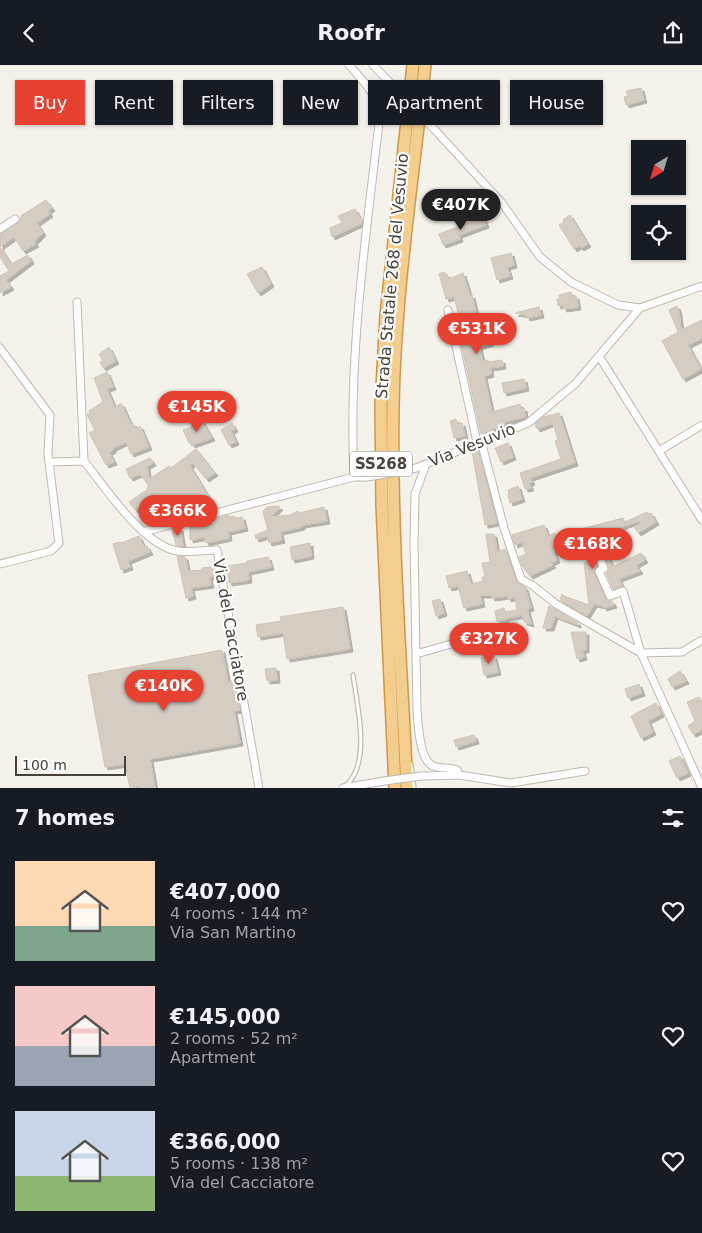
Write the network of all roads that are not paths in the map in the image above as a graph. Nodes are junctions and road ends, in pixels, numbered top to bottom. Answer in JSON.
{"nodes":[{"id":1,"x":349,"y":65,"type":"edge"},
{"id":2,"x":373,"y":65,"type":"edge"},
{"id":3,"x":413,"y":65,"type":"edge"},
{"id":4,"x":426,"y":65,"type":"edge"},
{"id":5,"x":15,"y":219,"type":"dead end"},
{"id":6,"x":0,"y":229,"type":"edge"},
{"id":7,"x":702,"y":286,"type":"edge"},
{"id":8,"x":76,"y":302,"type":"dead end"},
{"id":9,"x":640,"y":308,"type":"junction"},
{"id":10,"x":448,"y":310,"type":"dead end"},
{"id":11,"x":0,"y":348,"type":"edge"},
{"id":12,"x":598,"y":356,"type":"junction"},
{"id":13,"x":702,"y":425,"type":"edge"},
{"id":14,"x":479,"y":442,"type":"junction"},
{"id":15,"x":660,"y":451,"type":"junction"},
{"id":16,"x":82,"y":461,"type":"junction"},
{"id":17,"x":52,"y":463,"type":"junction"},
{"id":18,"x":426,"y":464,"type":"junction"},
{"id":19,"x":354,"y":477,"type":"junction"},
{"id":20,"x":702,"y":520,"type":"edge"},
{"id":21,"x":143,"y":532,"type":"junction"},
{"id":22,"x":597,"y":554,"type":"dead end"},
{"id":23,"x":0,"y":564,"type":"edge"},
{"id":24,"x":515,"y":625,"type":"dead end"},
{"id":25,"x":702,"y":640,"type":"edge"},
{"id":26,"x":641,"y":653,"type":"junction"},
{"id":27,"x":416,"y":654,"type":"junction"},
{"id":28,"x":353,"y":675,"type":"dead end"},
{"id":29,"x":405,"y":739,"type":"junction"},
{"id":30,"x":585,"y":771,"type":"dead end"},
{"id":31,"x":458,"y":775,"type":"junction"},
{"id":32,"x":361,"y":787,"type":"edge"},
{"id":33,"x":259,"y":788,"type":"edge"},
{"id":34,"x":342,"y":788,"type":"edge"},
{"id":35,"x":395,"y":788,"type":"edge"},
{"id":36,"x":407,"y":788,"type":"edge"},
{"id":37,"x":414,"y":788,"type":"edge"},
{"id":38,"x":702,"y":788,"type":"edge"}],
"edges":[{"from":1,"to":19,"type":"street"},
{"from":2,"to":9,"type":"street","bridge":true},
{"from":3,"to":35,"type":"highway","name":"Strada Statale 268 del Vesuvio","number":"SS268"},
{"from":4,"to":29,"type":"highway","name":"Strada Statale 268 del Vesuvio","number":"SS268"},
{"from":5,"to":6,"type":"street"},
{"from":7,"to":9,"type":"street"},
{"from":8,"to":16,"type":"street"},
{"from":9,"to":12,"type":"street","name":"Via Vesuvio"},
{"from":10,"to":14,"type":"street"},
{"from":11,"to":17,"type":"street"},
{"from":12,"to":14,"type":"street","name":"Via Vesuvio"},
{"from":12,"to":15,"type":"street"},
{"from":13,"to":15,"type":"street"},
{"from":14,"to":18,"type":"street","name":"Via Vesuvio"},
{"from":14,"to":26,"type":"street"},
{"from":15,"to":20,"type":"street"},
{"from":16,"to":17,"type":"street"},
{"from":16,"to":21,"type":"street"},
{"from":17,"to":23,"type":"street"},
{"from":18,"to":19,"type":"street","name":"Via Vesuvio","bridge":true},
{"from":18,"to":27,"type":"street"},
{"from":19,"to":21,"type":"street","name":"Via Vesuvio"},
{"from":21,"to":33,"type":"street","name":"Via del Cacciatore"},
{"from":22,"to":26,"type":"street"},
{"from":24,"to":27,"type":"street"},
{"from":25,"to":26,"type":"street"},
{"from":26,"to":38,"type":"street"},
{"from":27,"to":31,"type":"street"},
{"from":28,"to":34,"type":"lane"},
{"from":29,"to":36,"type":"highway","name":"Strada Statale 268 del Vesuvio","number":"SS268"},
{"from":29,"to":37,"type":"lane"},
{"from":30,"to":31,"type":"street"},
{"from":31,"to":32,"type":"street","bridge":true},
{"from":32,"to":34,"type":"street"}]}
